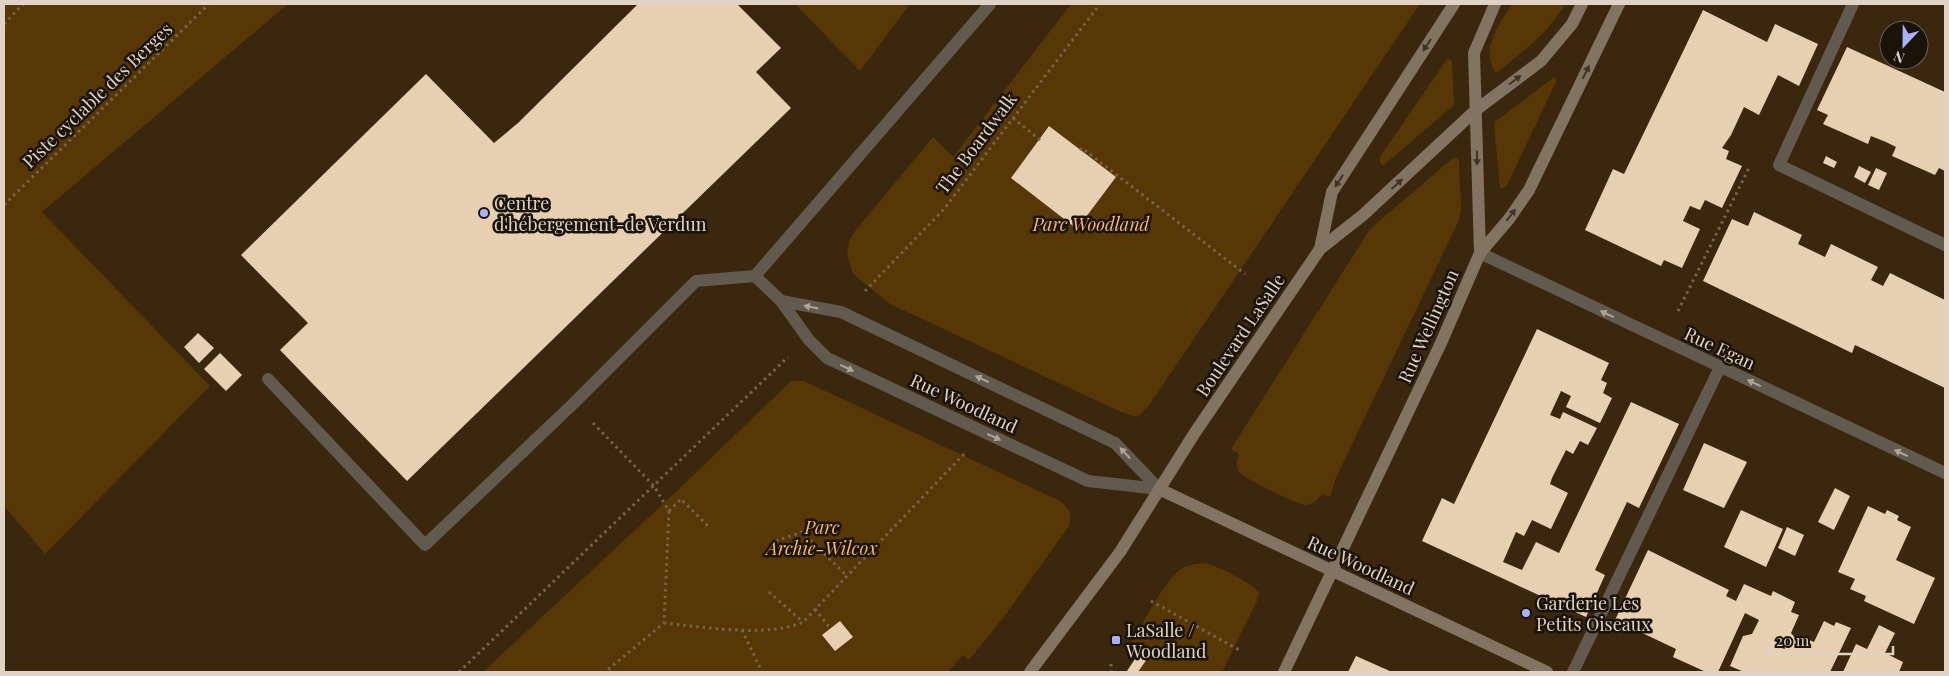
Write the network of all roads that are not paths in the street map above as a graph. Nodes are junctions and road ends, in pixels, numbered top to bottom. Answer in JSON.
{"nodes":[{"id":1,"x":990,"y":4,"type":"edge"},
{"id":2,"x":1454,"y":4,"type":"edge"},
{"id":3,"x":1495,"y":4,"type":"edge"},
{"id":4,"x":1582,"y":4,"type":"edge"},
{"id":5,"x":1619,"y":4,"type":"edge"},
{"id":6,"x":1853,"y":4,"type":"edge"},
{"id":7,"x":1476,"y":110,"type":"junction"},
{"id":8,"x":1945,"y":245,"type":"edge"},
{"id":9,"x":1320,"y":249,"type":"junction"},
{"id":10,"x":1480,"y":253,"type":"junction"},
{"id":11,"x":755,"y":276,"type":"junction"},
{"id":12,"x":781,"y":301,"type":"junction"},
{"id":13,"x":1720,"y":367,"type":"junction"},
{"id":14,"x":268,"y":379,"type":"dead end"},
{"id":15,"x":1945,"y":473,"type":"edge"},
{"id":16,"x":1159,"y":489,"type":"junction"},
{"id":17,"x":1333,"y":572,"type":"junction"},
{"id":18,"x":1030,"y":672,"type":"edge"},
{"id":19,"x":1284,"y":672,"type":"edge"},
{"id":20,"x":1547,"y":672,"type":"edge"},
{"id":21,"x":1573,"y":672,"type":"edge"}],
"edges":[{"from":1,"to":11,"type":"street"},
{"from":2,"to":9,"type":"main road","name":"Boulevard LaSalle","one_way":true},
{"from":3,"to":7,"type":"main road"},
{"from":7,"to":4,"type":"main road","one_way":true},
{"from":10,"to":5,"type":"main road","name":"Rue Wellington","one_way":true},
{"from":6,"to":8,"type":"street"},
{"from":9,"to":7,"type":"main road","one_way":true},
{"from":7,"to":10,"type":"main road","one_way":true},
{"from":9,"to":16,"type":"main road","name":"Boulevard LaSalle"},
{"from":13,"to":10,"type":"street","name":"Rue Egan","one_way":true},
{"from":10,"to":17,"type":"main road","name":"Rue Wellington"},
{"from":11,"to":12,"type":"street","name":"Rue Woodland"},
{"from":11,"to":14,"type":"street"},
{"from":16,"to":12,"type":"street","name":"Rue Woodland","one_way":true},
{"from":12,"to":16,"type":"street","name":"Rue Woodland","one_way":true},
{"from":15,"to":13,"type":"street","name":"Rue Egan","one_way":true},
{"from":13,"to":21,"type":"street"},
{"from":16,"to":17,"type":"main road","name":"Rue Woodland"},
{"from":16,"to":18,"type":"main road","name":"Boulevard LaSalle"},
{"from":17,"to":19,"type":"main road","name":"Rue Wellington"},
{"from":17,"to":20,"type":"main road","name":"Rue Woodland"}]}
